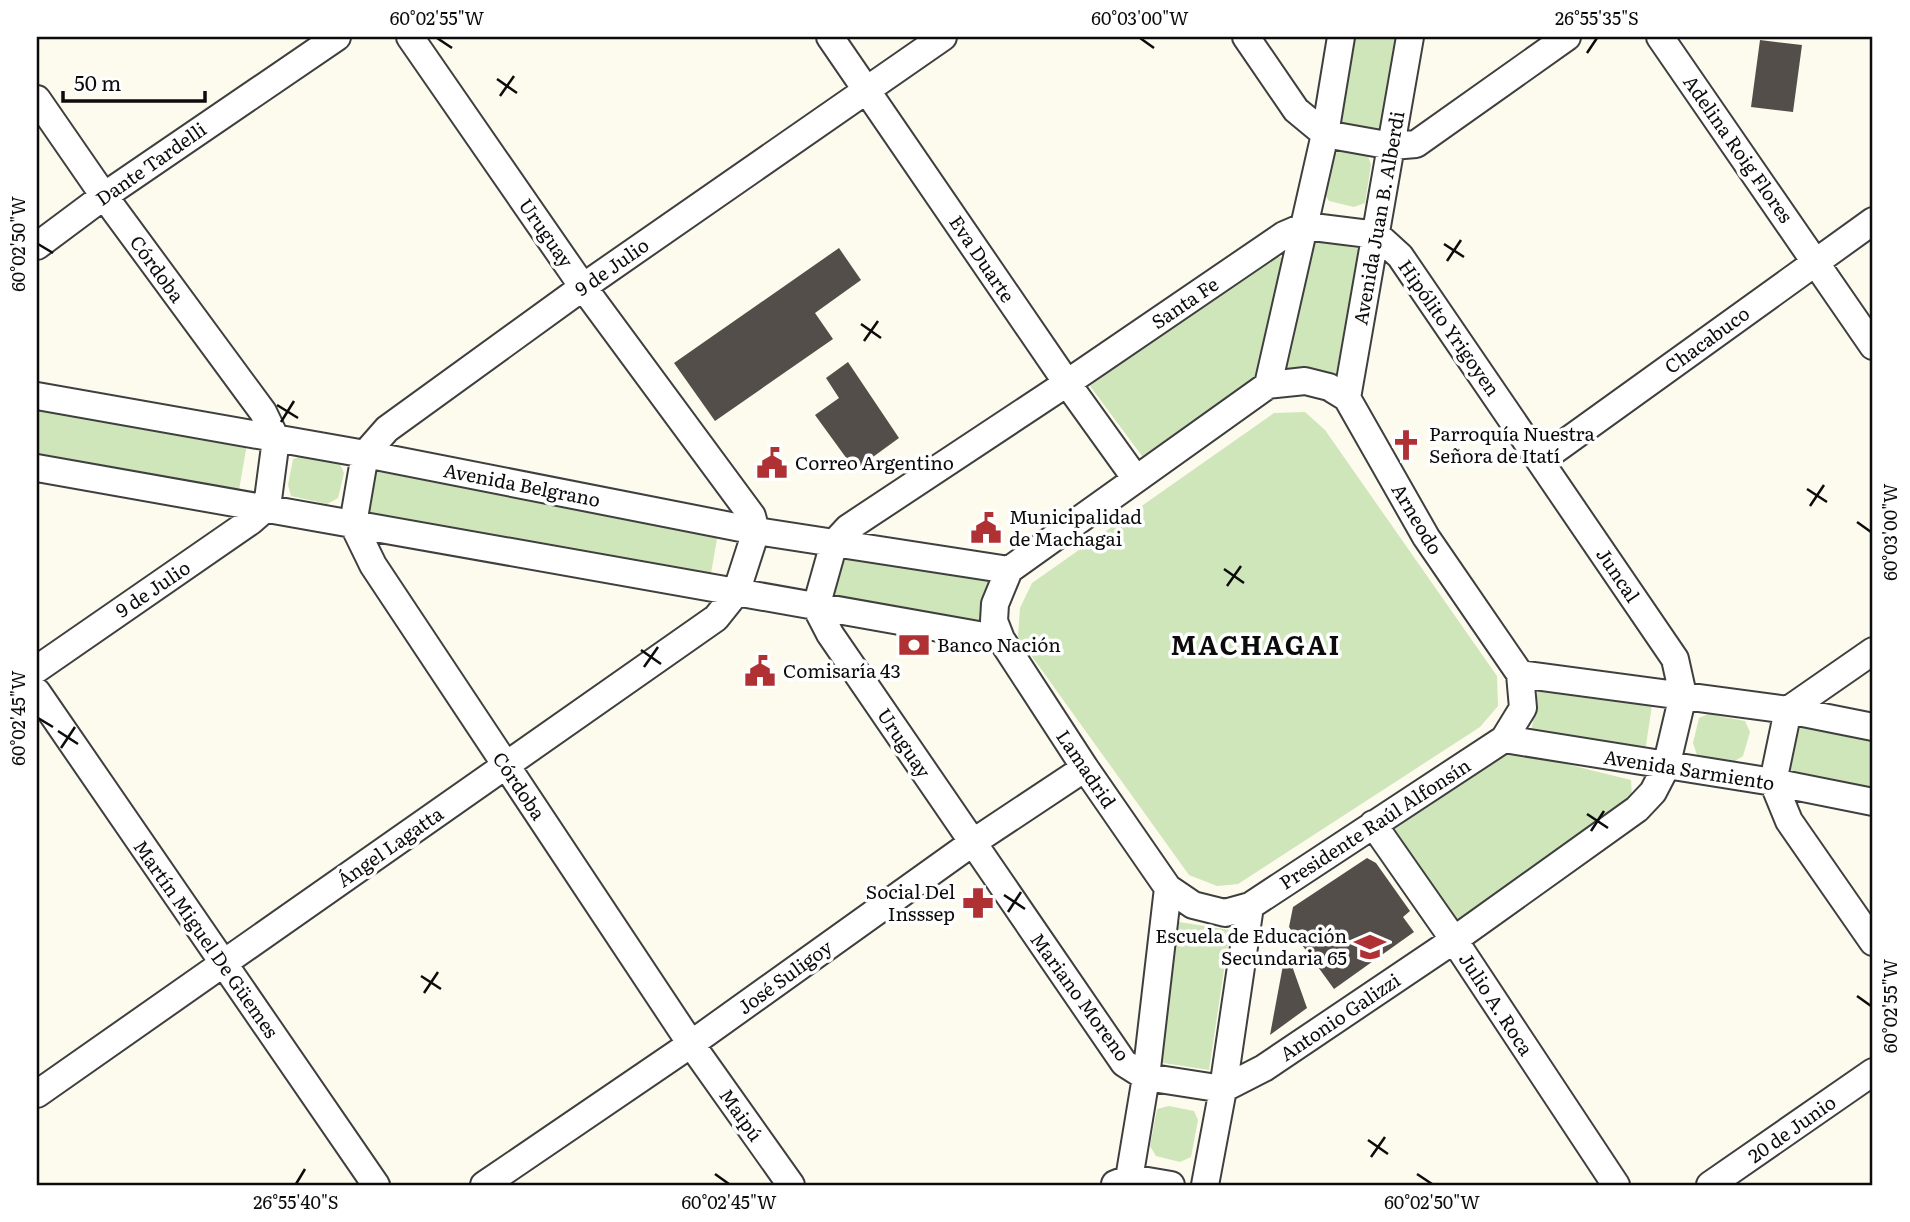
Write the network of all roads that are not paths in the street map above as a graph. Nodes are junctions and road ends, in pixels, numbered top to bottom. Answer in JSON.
{"nodes":[{"id":1,"x":337,"y":37,"type":"edge"},
{"id":2,"x":410,"y":37,"type":"edge"},
{"id":3,"x":830,"y":37,"type":"edge"},
{"id":4,"x":943,"y":37,"type":"edge"},
{"id":5,"x":1246,"y":37,"type":"edge"},
{"id":6,"x":1341,"y":37,"type":"edge"},
{"id":7,"x":1410,"y":37,"type":"edge"},
{"id":8,"x":1567,"y":37,"type":"edge"},
{"id":9,"x":1660,"y":37,"type":"edge"},
{"id":10,"x":867,"y":90,"type":"junction"},
{"id":11,"x":37,"y":99,"type":"edge"},
{"id":12,"x":1325,"y":134,"type":"junction"},
{"id":13,"x":1392,"y":146,"type":"junction"},
{"id":14,"x":104,"y":196,"type":"junction"},
{"id":15,"x":1873,"y":221,"type":"edge"},
{"id":16,"x":1305,"y":226,"type":"junction"},
{"id":17,"x":1377,"y":235,"type":"junction"},
{"id":18,"x":37,"y":246,"type":"edge"},
{"id":19,"x":1816,"y":261,"type":"junction"},
{"id":20,"x":583,"y":287,"type":"junction"},
{"id":21,"x":1873,"y":346,"type":"edge"},
{"id":22,"x":1067,"y":383,"type":"junction"},
{"id":23,"x":1268,"y":385,"type":"junction"},
{"id":24,"x":37,"y":396,"type":"edge"},
{"id":25,"x":1347,"y":398,"type":"junction"},
{"id":26,"x":276,"y":439,"type":"junction"},
{"id":27,"x":365,"y":454,"type":"junction"},
{"id":28,"x":1541,"y":460,"type":"junction"},
{"id":29,"x":37,"y":468,"type":"edge"},
{"id":30,"x":1136,"y":479,"type":"junction"},
{"id":31,"x":267,"y":508,"type":"junction"},
{"id":32,"x":353,"y":524,"type":"junction"},
{"id":33,"x":757,"y":531,"type":"junction"},
{"id":34,"x":834,"y":543,"type":"junction"},
{"id":35,"x":1009,"y":570,"type":"junction"},
{"id":36,"x":736,"y":593,"type":"junction"},
{"id":37,"x":816,"y":607,"type":"junction"},
{"id":38,"x":1001,"y":639,"type":"junction"},
{"id":39,"x":1873,"y":651,"type":"edge"},
{"id":40,"x":37,"y":668,"type":"edge"},
{"id":41,"x":1520,"y":674,"type":"junction"},
{"id":42,"x":37,"y":692,"type":"edge"},
{"id":43,"x":1683,"y":695,"type":"junction"},
{"id":44,"x":1788,"y":710,"type":"junction"},
{"id":45,"x":1873,"y":727,"type":"edge"},
{"id":46,"x":1504,"y":739,"type":"junction"},
{"id":47,"x":506,"y":765,"type":"junction"},
{"id":48,"x":1666,"y":767,"type":"junction"},
{"id":49,"x":1085,"y":768,"type":"junction"},
{"id":50,"x":1773,"y":782,"type":"junction"},
{"id":51,"x":1873,"y":802,"type":"edge"},
{"id":52,"x":1373,"y":824,"type":"junction"},
{"id":53,"x":972,"y":843,"type":"junction"},
{"id":54,"x":1168,"y":888,"type":"junction"},
{"id":55,"x":1250,"y":906,"type":"junction"},
{"id":56,"x":1209,"y":909,"type":"joint"},
{"id":57,"x":1454,"y":940,"type":"junction"},
{"id":58,"x":1873,"y":942,"type":"edge"},
{"id":59,"x":224,"y":964,"type":"junction"},
{"id":60,"x":691,"y":1044,"type":"junction"},
{"id":61,"x":1873,"y":1072,"type":"edge"},
{"id":62,"x":1146,"y":1077,"type":"junction"},
{"id":63,"x":1223,"y":1090,"type":"junction"},
{"id":64,"x":37,"y":1094,"type":"edge"},
{"id":65,"x":1124,"y":1183,"type":"edge"},
{"id":66,"x":376,"y":1185,"type":"edge"},
{"id":67,"x":484,"y":1185,"type":"edge"},
{"id":68,"x":791,"y":1185,"type":"edge"},
{"id":69,"x":1171,"y":1185,"type":"edge"},
{"id":70,"x":1205,"y":1185,"type":"edge"},
{"id":71,"x":1616,"y":1185,"type":"edge"},
{"id":72,"x":1710,"y":1185,"type":"edge"}],
"edges":[{"from":1,"to":14,"type":"street","name":"Dante Tardelli"},
{"from":2,"to":20,"type":"street","name":"Uruguay"},
{"from":3,"to":10,"type":"street","name":"Eva Duarte"},
{"from":4,"to":10,"type":"street","name":"9 de Julio"},
{"from":5,"to":12,"type":"street"},
{"from":6,"to":12,"type":"street"},
{"from":7,"to":13,"type":"street","name":"Avenida Juan B. Alberdi"},
{"from":8,"to":13,"type":"street"},
{"from":9,"to":19,"type":"street","name":"Adelina Roig Flores"},
{"from":10,"to":20,"type":"street","name":"9 de Julio"},
{"from":10,"to":22,"type":"street","name":"Eva Duarte"},
{"from":11,"to":14,"type":"street","name":"Córdoba"},
{"from":12,"to":13,"type":"street"},
{"from":12,"to":16,"type":"street"},
{"from":13,"to":17,"type":"street","name":"Avenida Juan B. Alberdi"},
{"from":14,"to":18,"type":"street","name":"Dante Tardelli"},
{"from":14,"to":26,"type":"street","name":"Córdoba"},
{"from":15,"to":19,"type":"street","name":"Chacabuco"},
{"from":16,"to":17,"type":"street"},
{"from":16,"to":22,"type":"street","name":"Santa Fe"},
{"from":16,"to":23,"type":"street"},
{"from":17,"to":25,"type":"street","name":"Avenida Juan B. Alberdi"},
{"from":17,"to":28,"type":"street","name":"Hipólito Yrigoyen"},
{"from":19,"to":21,"type":"street","name":"Adelina Roig Flores"},
{"from":19,"to":28,"type":"street","name":"Chacabuco"},
{"from":20,"to":27,"type":"street","name":"9 de Julio"},
{"from":20,"to":33,"type":"street","name":"Uruguay"},
{"from":22,"to":30,"type":"street","name":"Eva Duarte"},
{"from":22,"to":34,"type":"street","name":"Santa Fe"},
{"from":23,"to":25,"type":"street"},
{"from":23,"to":30,"type":"street"},
{"from":24,"to":26,"type":"street","name":"Avenida Belgrano"},
{"from":25,"to":41,"type":"street","name":"Arneodo"},
{"from":26,"to":27,"type":"street","name":"Avenida Belgrano"},
{"from":26,"to":31,"type":"street"},
{"from":27,"to":32,"type":"street"},
{"from":27,"to":33,"type":"street","name":"Avenida Belgrano"},
{"from":28,"to":43,"type":"street","name":"Juncal"},
{"from":29,"to":31,"type":"street"},
{"from":30,"to":35,"type":"street"},
{"from":31,"to":32,"type":"street"},
{"from":31,"to":40,"type":"street","name":"9 de Julio"},
{"from":32,"to":36,"type":"street"},
{"from":32,"to":47,"type":"street","name":"Córdoba"},
{"from":33,"to":34,"type":"street","name":"Avenida Belgrano"},
{"from":33,"to":36,"type":"street"},
{"from":34,"to":35,"type":"street","name":"Avenida Belgrano"},
{"from":34,"to":37,"type":"street"},
{"from":35,"to":38,"type":"street","name":"Lamadrid"},
{"from":36,"to":37,"type":"street"},
{"from":36,"to":47,"type":"street","name":"Ángel Lagatta"},
{"from":37,"to":38,"type":"street"},
{"from":37,"to":53,"type":"street","name":"Uruguay"},
{"from":38,"to":49,"type":"street","name":"Lamadrid"},
{"from":39,"to":44,"type":"street"},
{"from":41,"to":43,"type":"street"},
{"from":41,"to":46,"type":"street","name":"Presidente Raúl Alfonsín"},
{"from":42,"to":59,"type":"street","name":"Martín Miguel De Güemes"},
{"from":43,"to":44,"type":"street"},
{"from":43,"to":48,"type":"street","name":"Antonio Galizzi"},
{"from":44,"to":45,"type":"street"},
{"from":44,"to":50,"type":"street"},
{"from":46,"to":48,"type":"street","name":"Avenida Sarmiento"},
{"from":46,"to":52,"type":"street","name":"Presidente Raúl Alfonsín"},
{"from":47,"to":59,"type":"street","name":"Ángel Lagatta"},
{"from":47,"to":60,"type":"street","name":"Córdoba"},
{"from":48,"to":50,"type":"street","name":"Avenida Sarmiento"},
{"from":48,"to":57,"type":"street","name":"Antonio Galizzi"},
{"from":49,"to":53,"type":"street","name":"José Suligoy"},
{"from":49,"to":54,"type":"street","name":"Lamadrid"},
{"from":50,"to":51,"type":"street","name":"Avenida Sarmiento"},
{"from":50,"to":58,"type":"street"},
{"from":52,"to":55,"type":"street","name":"Presidente Raúl Alfonsín"},
{"from":52,"to":57,"type":"street","name":"Julio A. Roca"},
{"from":53,"to":60,"type":"street","name":"José Suligoy"},
{"from":53,"to":62,"type":"street","name":"Mariano Moreno"},
{"from":54,"to":56,"type":"street","name":"Lamadrid"},
{"from":54,"to":62,"type":"street"},
{"from":55,"to":56,"type":"street","name":"Presidente Raúl Alfonsín"},
{"from":55,"to":63,"type":"street"},
{"from":57,"to":63,"type":"street","name":"Antonio Galizzi"},
{"from":57,"to":71,"type":"street","name":"Julio A. Roca"},
{"from":59,"to":64,"type":"street","name":"Ángel Lagatta"},
{"from":59,"to":66,"type":"street","name":"Martín Miguel De Güemes"},
{"from":60,"to":67,"type":"street","name":"José Suligoy"},
{"from":60,"to":68,"type":"street","name":"Maipú"},
{"from":61,"to":72,"type":"street","name":"20 de Junio"},
{"from":62,"to":63,"type":"street"},
{"from":62,"to":65,"type":"street"},
{"from":63,"to":70,"type":"street"},
{"from":65,"to":69,"type":"street"}]}
